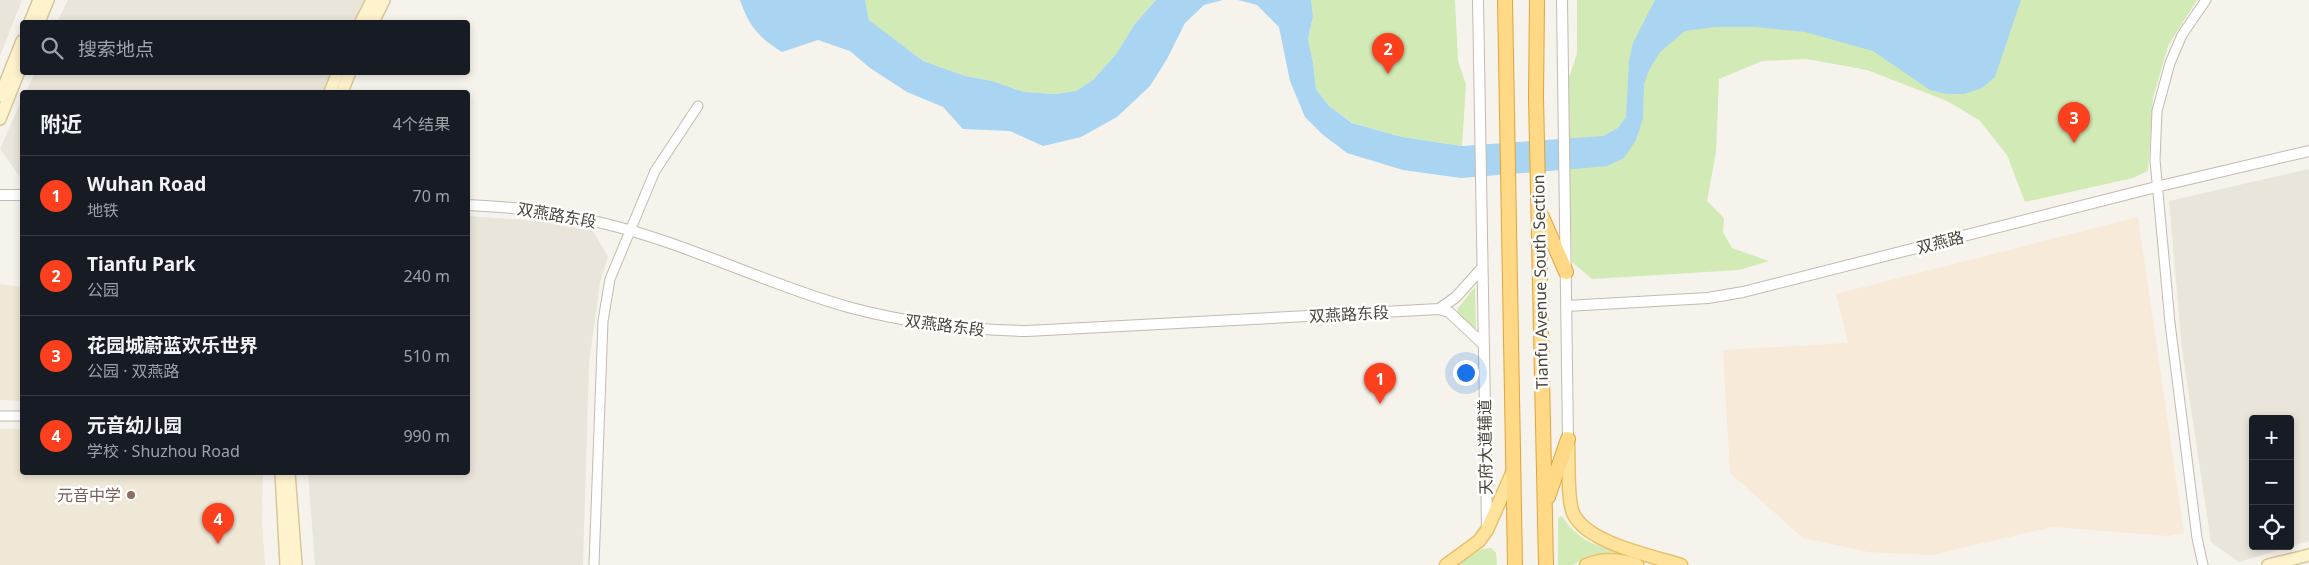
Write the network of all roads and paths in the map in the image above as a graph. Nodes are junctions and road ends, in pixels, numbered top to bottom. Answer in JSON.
{"nodes":[{"id":1,"x":39,"y":0,"type":"edge"},
{"id":2,"x":48,"y":0,"type":"edge"},
{"id":3,"x":372,"y":0,"type":"edge"},
{"id":4,"x":384,"y":0,"type":"edge"},
{"id":5,"x":1478,"y":0,"type":"edge"},
{"id":6,"x":1562,"y":0,"type":"edge"},
{"id":7,"x":2206,"y":0,"type":"edge"},
{"id":8,"x":1538,"y":1,"type":"edge"},
{"id":9,"x":1503,"y":2,"type":"edge"},
{"id":10,"x":31,"y":20,"type":"edge"},
{"id":11,"x":40,"y":20,"type":"edge"},
{"id":12,"x":361,"y":20,"type":"edge"},
{"id":13,"x":374,"y":20,"type":"edge"},
{"id":14,"x":20,"y":46,"type":"edge"},
{"id":15,"x":20,"y":69,"type":"edge"},
{"id":16,"x":337,"y":75,"type":"edge"},
{"id":17,"x":349,"y":75,"type":"edge"},
{"id":18,"x":331,"y":90,"type":"edge"},
{"id":19,"x":343,"y":90,"type":"edge"},
{"id":20,"x":0,"y":96,"type":"edge"},
{"id":21,"x":698,"y":106,"type":"dead end"},
{"id":22,"x":0,"y":120,"type":"edge"},
{"id":23,"x":2309,"y":151,"type":"edge"},
{"id":24,"x":2156,"y":188,"type":"junction"},
{"id":25,"x":0,"y":195,"type":"edge"},
{"id":26,"x":20,"y":195,"type":"edge"},
{"id":27,"x":470,"y":205,"type":"edge"},
{"id":28,"x":1540,"y":212,"type":"junction"},
{"id":29,"x":629,"y":230,"type":"junction"},
{"id":30,"x":1482,"y":268,"type":"junction"},
{"id":31,"x":1566,"y":272,"type":"junction"},
{"id":32,"x":1566,"y":306,"type":"junction"},
{"id":33,"x":1440,"y":309,"type":"junction"},
{"id":34,"x":1484,"y":345,"type":"junction"},
{"id":35,"x":0,"y":416,"type":"edge"},
{"id":36,"x":20,"y":416,"type":"edge"},
{"id":37,"x":1568,"y":439,"type":"junction"},
{"id":38,"x":1513,"y":471,"type":"junction"},
{"id":39,"x":281,"y":475,"type":"edge"},
{"id":40,"x":289,"y":475,"type":"edge"},
{"id":41,"x":1545,"y":507,"type":"junction"},
{"id":42,"x":1487,"y":530,"type":"junction"},
{"id":43,"x":2309,"y":554,"type":"edge"},
{"id":44,"x":286,"y":565,"type":"edge"},
{"id":45,"x":296,"y":565,"type":"edge"},
{"id":46,"x":594,"y":565,"type":"edge"},
{"id":47,"x":1446,"y":565,"type":"edge"},
{"id":48,"x":1515,"y":565,"type":"edge"},
{"id":49,"x":1546,"y":565,"type":"edge"},
{"id":50,"x":1586,"y":565,"type":"edge"},
{"id":51,"x":1637,"y":565,"type":"edge"},
{"id":52,"x":1681,"y":565,"type":"edge"},
{"id":53,"x":2204,"y":565,"type":"edge"},
{"id":54,"x":2268,"y":565,"type":"edge"}],
"edges":[{"from":1,"to":10,"type":"main road"},
{"from":2,"to":11,"type":"main road"},
{"from":3,"to":12,"type":"main road"},
{"from":4,"to":13,"type":"main road"},
{"from":5,"to":30,"type":"street","name":"天府大道辅道"},
{"from":6,"to":31,"type":"street"},
{"from":7,"to":24,"type":"street"},
{"from":8,"to":28,"type":"highway","name":"Tianfu Avenue South Section"},
{"from":9,"to":38,"type":"highway","name":"Tianfu Avenue South Section"},
{"from":14,"to":20,"type":"main road"},
{"from":15,"to":22,"type":"main road"},
{"from":16,"to":18,"type":"main road"},
{"from":17,"to":19,"type":"main road"},
{"from":21,"to":29,"type":"street"},
{"from":23,"to":24,"type":"street","name":"双燕路"},
{"from":24,"to":32,"type":"street","name":"双燕路"},
{"from":24,"to":53,"type":"street"},
{"from":25,"to":26,"type":"street"},
{"from":27,"to":29,"type":"street","name":"双燕路东段"},
{"from":28,"to":31,"type":"highway"},
{"from":28,"to":41,"type":"highway","name":"Tianfu Avenue South Section"},
{"from":29,"to":33,"type":"street","name":"双燕路东段"},
{"from":29,"to":46,"type":"street"},
{"from":30,"to":33,"type":"street"},
{"from":30,"to":34,"type":"street","name":"天府大道辅道"},
{"from":31,"to":32,"type":"street"},
{"from":32,"to":37,"type":"street"},
{"from":33,"to":34,"type":"street"},
{"from":34,"to":42,"type":"street","name":"天府大道辅道"},
{"from":35,"to":36,"type":"street"},
{"from":37,"to":41,"type":"highway"},
{"from":37,"to":52,"type":"main road"},
{"from":38,"to":42,"type":"main road"},
{"from":38,"to":48,"type":"highway","name":"Tianfu Avenue South Section"},
{"from":39,"to":44,"type":"main road"},
{"from":40,"to":45,"type":"main road"},
{"from":41,"to":49,"type":"highway","name":"Tianfu Avenue South Section"},
{"from":42,"to":47,"type":"main road"},
{"from":43,"to":54,"type":"main road"},
{"from":50,"to":51,"type":"main road"}]}
